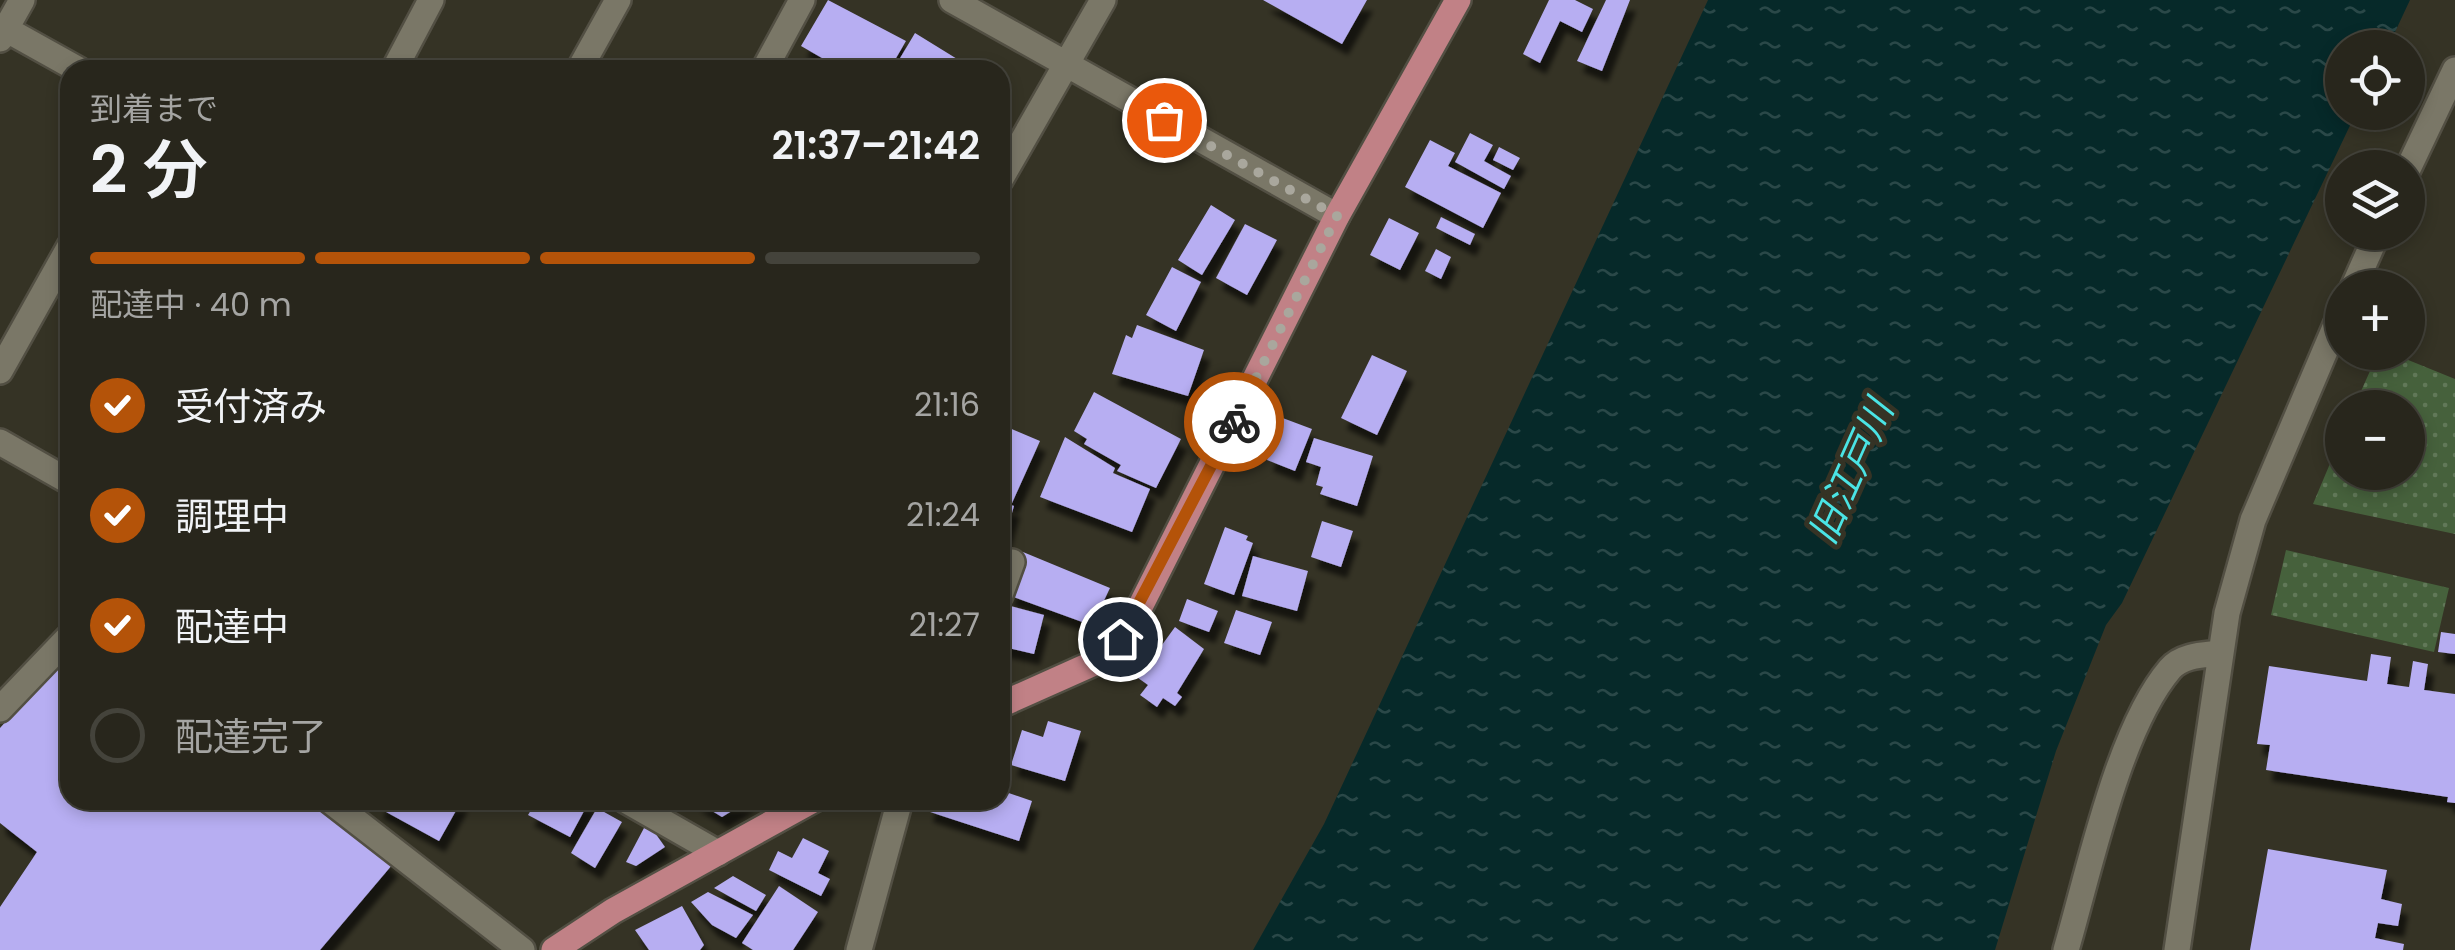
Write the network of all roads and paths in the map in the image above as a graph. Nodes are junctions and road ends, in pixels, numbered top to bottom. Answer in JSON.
{"nodes":[{"id":1,"x":22,"y":0,"type":"edge"},
{"id":2,"x":431,"y":0,"type":"edge"},
{"id":3,"x":618,"y":0,"type":"edge"},
{"id":4,"x":802,"y":0,"type":"edge"},
{"id":5,"x":952,"y":0,"type":"edge"},
{"id":6,"x":1102,"y":0,"type":"edge"},
{"id":7,"x":1458,"y":0,"type":"edge"},
{"id":8,"x":2,"y":32,"type":"edge"},
{"id":9,"x":399,"y":60,"type":"edge"},
{"id":10,"x":585,"y":60,"type":"edge"},
{"id":11,"x":769,"y":60,"type":"edge"},
{"id":12,"x":60,"y":61,"type":"edge"},
{"id":13,"x":1066,"y":62,"type":"junction"},
{"id":14,"x":2455,"y":70,"type":"edge"},
{"id":15,"x":2417,"y":150,"type":"edge"},
{"id":16,"x":1010,"y":162,"type":"edge"},
{"id":17,"x":1337,"y":216,"type":"junction"},
{"id":18,"x":60,"y":264,"type":"edge"},
{"id":19,"x":2325,"y":351,"type":"edge"},
{"id":20,"x":0,"y":371,"type":"edge"},
{"id":21,"x":0,"y":442,"type":"edge"},
{"id":22,"x":60,"y":476,"type":"edge"},
{"id":23,"x":1012,"y":562,"type":"dead end"},
{"id":24,"x":1010,"y":568,"type":"edge"},
{"id":25,"x":60,"y":646,"type":"edge"},
{"id":26,"x":2220,"y":653,"type":"junction"},
{"id":27,"x":1010,"y":701,"type":"edge"},
{"id":28,"x":0,"y":708,"type":"edge"},
{"id":29,"x":359,"y":810,"type":"edge"},
{"id":30,"x":650,"y":810,"type":"edge"},
{"id":31,"x":794,"y":810,"type":"edge"},
{"id":32,"x":897,"y":810,"type":"edge"},
{"id":33,"x":718,"y":853,"type":"junction"},
{"id":34,"x":522,"y":950,"type":"edge"},
{"id":35,"x":554,"y":950,"type":"edge"},
{"id":36,"x":860,"y":950,"type":"edge"},
{"id":37,"x":2066,"y":950,"type":"edge"},
{"id":38,"x":2177,"y":950,"type":"edge"}],
"edges":[{"from":1,"to":8,"type":"street"},
{"from":2,"to":9,"type":"street"},
{"from":3,"to":10,"type":"street"},
{"from":4,"to":11,"type":"street"},
{"from":5,"to":13,"type":"street"},
{"from":6,"to":13,"type":"street"},
{"from":7,"to":17,"type":"main road"},
{"from":8,"to":12,"type":"street"},
{"from":13,"to":16,"type":"street"},
{"from":13,"to":17,"type":"street"},
{"from":14,"to":15,"type":"street"},
{"from":17,"to":27,"type":"main road"},
{"from":18,"to":20,"type":"street"},
{"from":19,"to":26,"type":"street"},
{"from":21,"to":22,"type":"street"},
{"from":23,"to":24,"type":"street"},
{"from":25,"to":28,"type":"street"},
{"from":26,"to":37,"type":"street"},
{"from":26,"to":38,"type":"street"},
{"from":29,"to":34,"type":"street"},
{"from":30,"to":33,"type":"street"},
{"from":31,"to":33,"type":"main road"},
{"from":32,"to":36,"type":"street"},
{"from":33,"to":35,"type":"main road"}]}
